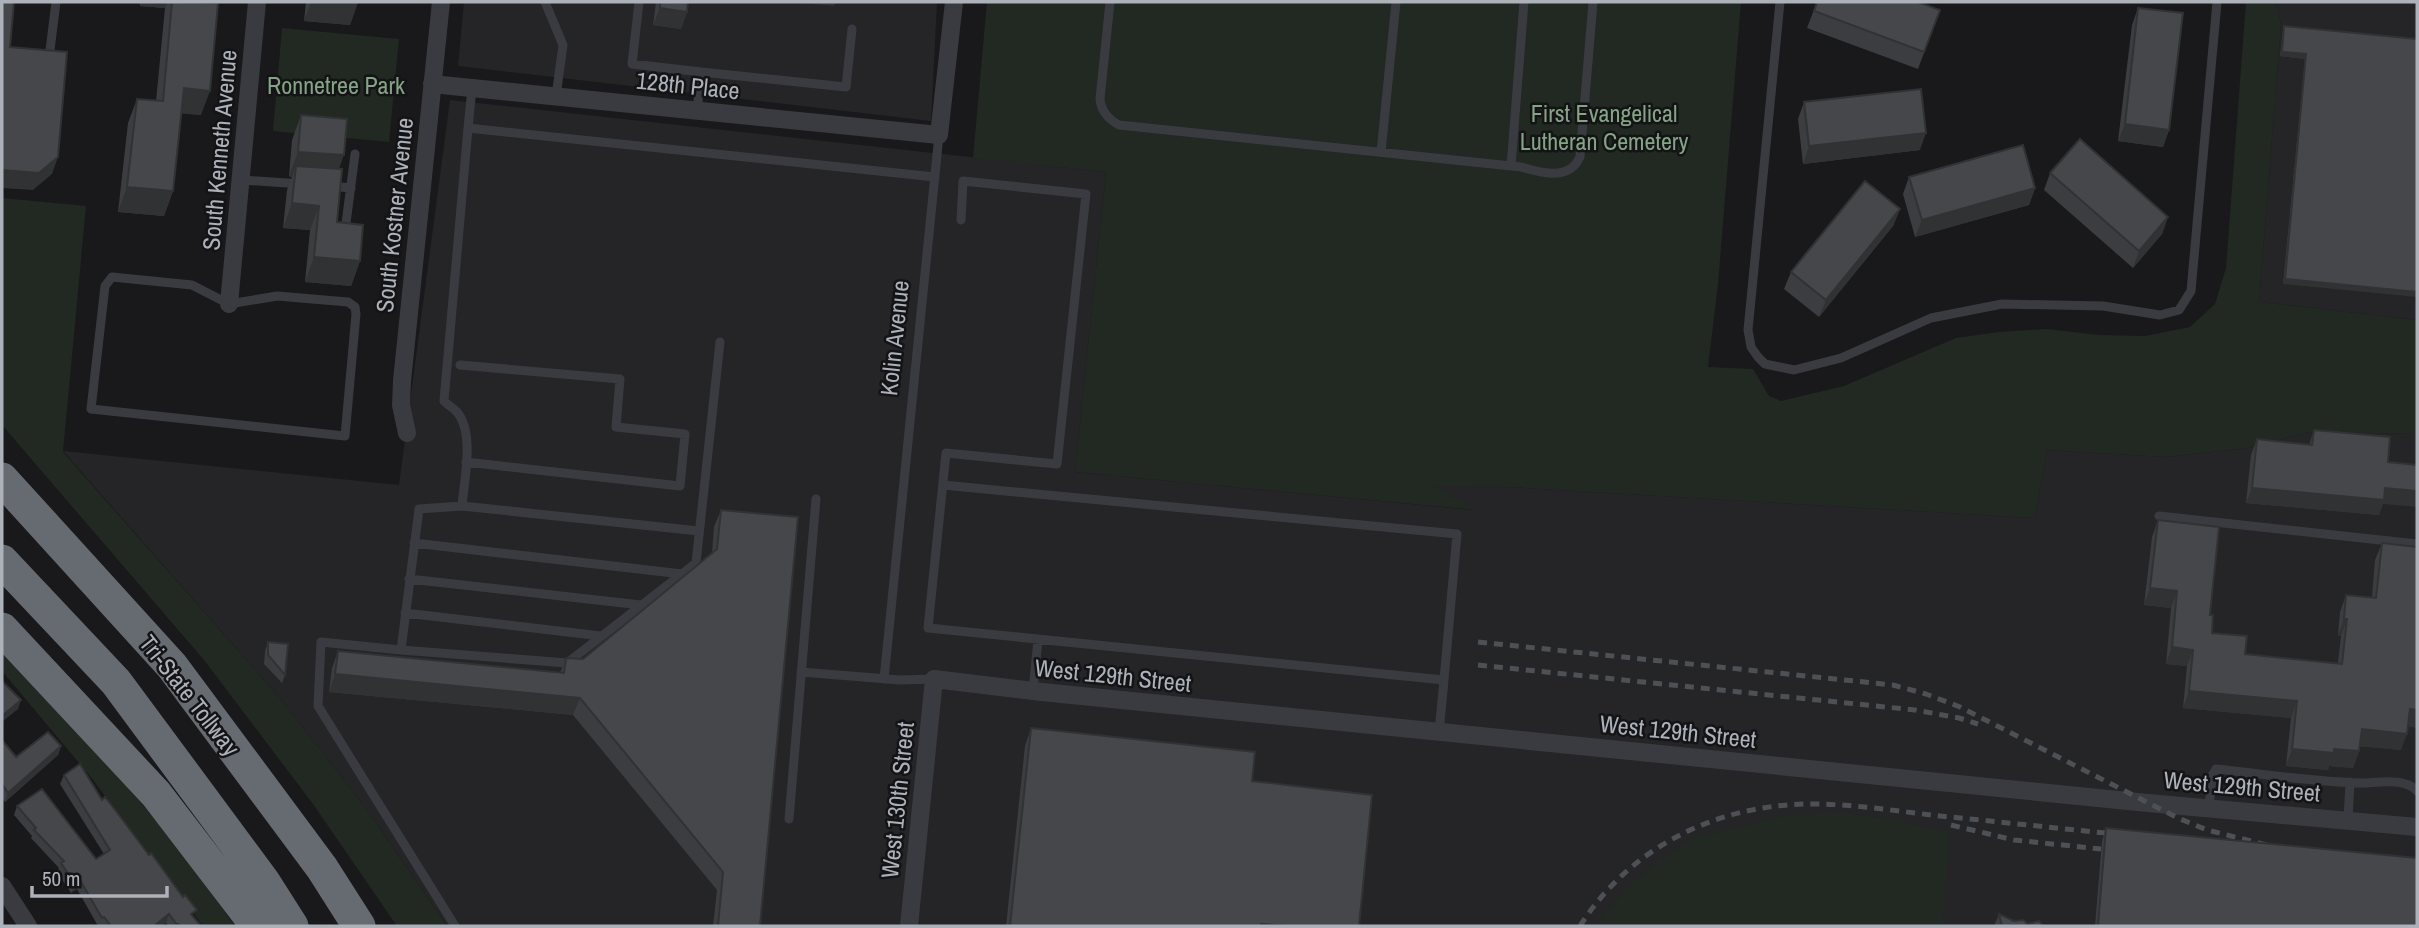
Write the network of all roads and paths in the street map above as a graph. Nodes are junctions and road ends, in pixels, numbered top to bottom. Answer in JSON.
{"nodes":[{"id":1,"x":56,"y":2,"type":"edge"},
{"id":2,"x":257,"y":2,"type":"edge"},
{"id":3,"x":441,"y":2,"type":"edge"},
{"id":4,"x":545,"y":2,"type":"edge"},
{"id":5,"x":639,"y":2,"type":"edge"},
{"id":6,"x":954,"y":2,"type":"edge"},
{"id":7,"x":1110,"y":2,"type":"edge"},
{"id":8,"x":1396,"y":2,"type":"edge"},
{"id":9,"x":1524,"y":2,"type":"edge"},
{"id":10,"x":1593,"y":2,"type":"edge"},
{"id":11,"x":1780,"y":2,"type":"edge"},
{"id":12,"x":2217,"y":2,"type":"edge"},
{"id":13,"x":852,"y":29,"type":"dead end"},
{"id":14,"x":49,"y":58,"type":"edge"},
{"id":15,"x":701,"y":72,"type":"junction"},
{"id":16,"x":432,"y":84,"type":"junction"},
{"id":17,"x":472,"y":88,"type":"junction"},
{"id":18,"x":556,"y":96,"type":"junction"},
{"id":19,"x":697,"y":111,"type":"junction"},
{"id":20,"x":468,"y":128,"type":"junction"},
{"id":21,"x":939,"y":135,"type":"junction"},
{"id":22,"x":1381,"y":152,"type":"junction"},
{"id":23,"x":355,"y":154,"type":"dead end"},
{"id":24,"x":1510,"y":166,"type":"junction"},
{"id":25,"x":935,"y":177,"type":"junction"},
{"id":26,"x":241,"y":180,"type":"junction"},
{"id":27,"x":310,"y":185,"type":"edge"},
{"id":28,"x":323,"y":186,"type":"edge"},
{"id":29,"x":351,"y":188,"type":"junction"},
{"id":30,"x":961,"y":220,"type":"dead end"},
{"id":31,"x":346,"y":223,"type":"edge"},
{"id":32,"x":229,"y":304,"type":"junction"},
{"id":33,"x":720,"y":342,"type":"dead end"},
{"id":34,"x":460,"y":365,"type":"dead end"},
{"id":35,"x":407,"y":433,"type":"dead end"},
{"id":36,"x":466,"y":462,"type":"junction"},
{"id":37,"x":2,"y":479,"type":"edge"},
{"id":38,"x":943,"y":485,"type":"junction"},
{"id":39,"x":816,"y":499,"type":"dead end"},
{"id":40,"x":462,"y":506,"type":"junction"},
{"id":41,"x":2159,"y":516,"type":"dead end"},
{"id":42,"x":699,"y":530,"type":"junction"},
{"id":43,"x":414,"y":543,"type":"junction"},
{"id":44,"x":2417,"y":544,"type":"edge"},
{"id":45,"x":2,"y":561,"type":"edge"},
{"id":46,"x":682,"y":574,"type":"junction"},
{"id":47,"x":410,"y":579,"type":"junction"},
{"id":48,"x":641,"y":605,"type":"junction"},
{"id":49,"x":405,"y":613,"type":"junction"},
{"id":50,"x":2,"y":629,"type":"edge"},
{"id":51,"x":601,"y":636,"type":"junction"},
{"id":52,"x":1038,"y":639,"type":"junction"},
{"id":53,"x":401,"y":650,"type":"junction"},
{"id":54,"x":801,"y":672,"type":"junction"},
{"id":55,"x":884,"y":679,"type":"junction"},
{"id":56,"x":934,"y":679,"type":"junction"},
{"id":57,"x":1444,"y":680,"type":"junction"},
{"id":58,"x":1033,"y":691,"type":"junction"},
{"id":59,"x":1439,"y":732,"type":"junction"},
{"id":60,"x":2350,"y":782,"type":"junction"},
{"id":61,"x":2417,"y":791,"type":"edge"},
{"id":62,"x":2209,"y":808,"type":"junction"},
{"id":63,"x":789,"y":819,"type":"dead end"},
{"id":64,"x":2348,"y":820,"type":"junction"},
{"id":65,"x":2417,"y":827,"type":"edge"},
{"id":66,"x":2,"y":886,"type":"edge"},
{"id":67,"x":29,"y":926,"type":"edge"},
{"id":68,"x":257,"y":926,"type":"edge"},
{"id":69,"x":292,"y":926,"type":"edge"},
{"id":70,"x":359,"y":926,"type":"edge"},
{"id":71,"x":455,"y":926,"type":"edge"},
{"id":72,"x":909,"y":926,"type":"edge"}],
"edges":[{"from":1,"to":14,"type":"lane"},
{"from":2,"to":26,"type":"street","name":"South Kenneth Avenue"},
{"from":3,"to":16,"type":"street","name":"South Kostner Avenue"},
{"from":4,"to":18,"type":"lane"},
{"from":5,"to":15,"type":"lane"},
{"from":6,"to":21,"type":"street","name":"Kolin Avenue"},
{"from":7,"to":22,"type":"lane"},
{"from":8,"to":22,"type":"lane"},
{"from":9,"to":24,"type":"lane"},
{"from":10,"to":24,"type":"lane"},
{"from":11,"to":12,"type":"lane"},
{"from":13,"to":15,"type":"lane"},
{"from":15,"to":19,"type":"lane"},
{"from":16,"to":17,"type":"street","name":"128th Place"},
{"from":16,"to":35,"type":"street","name":"South Kostner Avenue"},
{"from":17,"to":18,"type":"street","name":"128th Place"},
{"from":17,"to":20,"type":"lane"},
{"from":18,"to":19,"type":"street","name":"128th Place"},
{"from":19,"to":21,"type":"street","name":"128th Place"},
{"from":20,"to":25,"type":"lane"},
{"from":20,"to":36,"type":"lane"},
{"from":21,"to":25,"type":"lane","name":"Kolin Avenue"},
{"from":22,"to":24,"type":"lane"},
{"from":23,"to":29,"type":"lane"},
{"from":25,"to":55,"type":"lane","name":"Kolin Avenue"},
{"from":26,"to":27,"type":"lane"},
{"from":26,"to":32,"type":"street","name":"South Kenneth Avenue"},
{"from":28,"to":29,"type":"lane"},
{"from":29,"to":31,"type":"lane"},
{"from":30,"to":38,"type":"lane"},
{"from":32,"to":32,"type":"lane"},
{"from":33,"to":42,"type":"lane"},
{"from":34,"to":36,"type":"lane"},
{"from":36,"to":40,"type":"lane"},
{"from":37,"to":70,"type":"highway","name":"Tri-State Tollway"},
{"from":38,"to":52,"type":"lane"},
{"from":38,"to":57,"type":"lane"},
{"from":39,"to":54,"type":"lane"},
{"from":40,"to":42,"type":"lane"},
{"from":40,"to":43,"type":"lane"},
{"from":41,"to":44,"type":"lane"},
{"from":42,"to":46,"type":"lane"},
{"from":43,"to":46,"type":"lane"},
{"from":43,"to":47,"type":"lane"},
{"from":45,"to":69,"type":"highway","name":"Tri-State Tollway"},
{"from":46,"to":48,"type":"lane"},
{"from":47,"to":48,"type":"lane"},
{"from":47,"to":49,"type":"lane"},
{"from":48,"to":51,"type":"lane"},
{"from":49,"to":51,"type":"lane"},
{"from":49,"to":53,"type":"lane"},
{"from":50,"to":68,"type":"highway"},
{"from":51,"to":53,"type":"lane"},
{"from":52,"to":57,"type":"lane"},
{"from":52,"to":58,"type":"lane"},
{"from":53,"to":71,"type":"lane"},
{"from":54,"to":55,"type":"lane"},
{"from":54,"to":63,"type":"lane"},
{"from":55,"to":56,"type":"lane"},
{"from":56,"to":58,"type":"street","name":"West 129th Street"},
{"from":56,"to":72,"type":"street","name":"West 130th Street"},
{"from":57,"to":59,"type":"lane"},
{"from":58,"to":59,"type":"street","name":"West 129th Street"},
{"from":59,"to":62,"type":"street","name":"West 129th Street"},
{"from":60,"to":61,"type":"lane"},
{"from":60,"to":62,"type":"lane"},
{"from":60,"to":64,"type":"lane"},
{"from":62,"to":64,"type":"street","name":"West 129th Street"},
{"from":64,"to":65,"type":"street","name":"West 129th Street"},
{"from":66,"to":67,"type":"street"}]}
